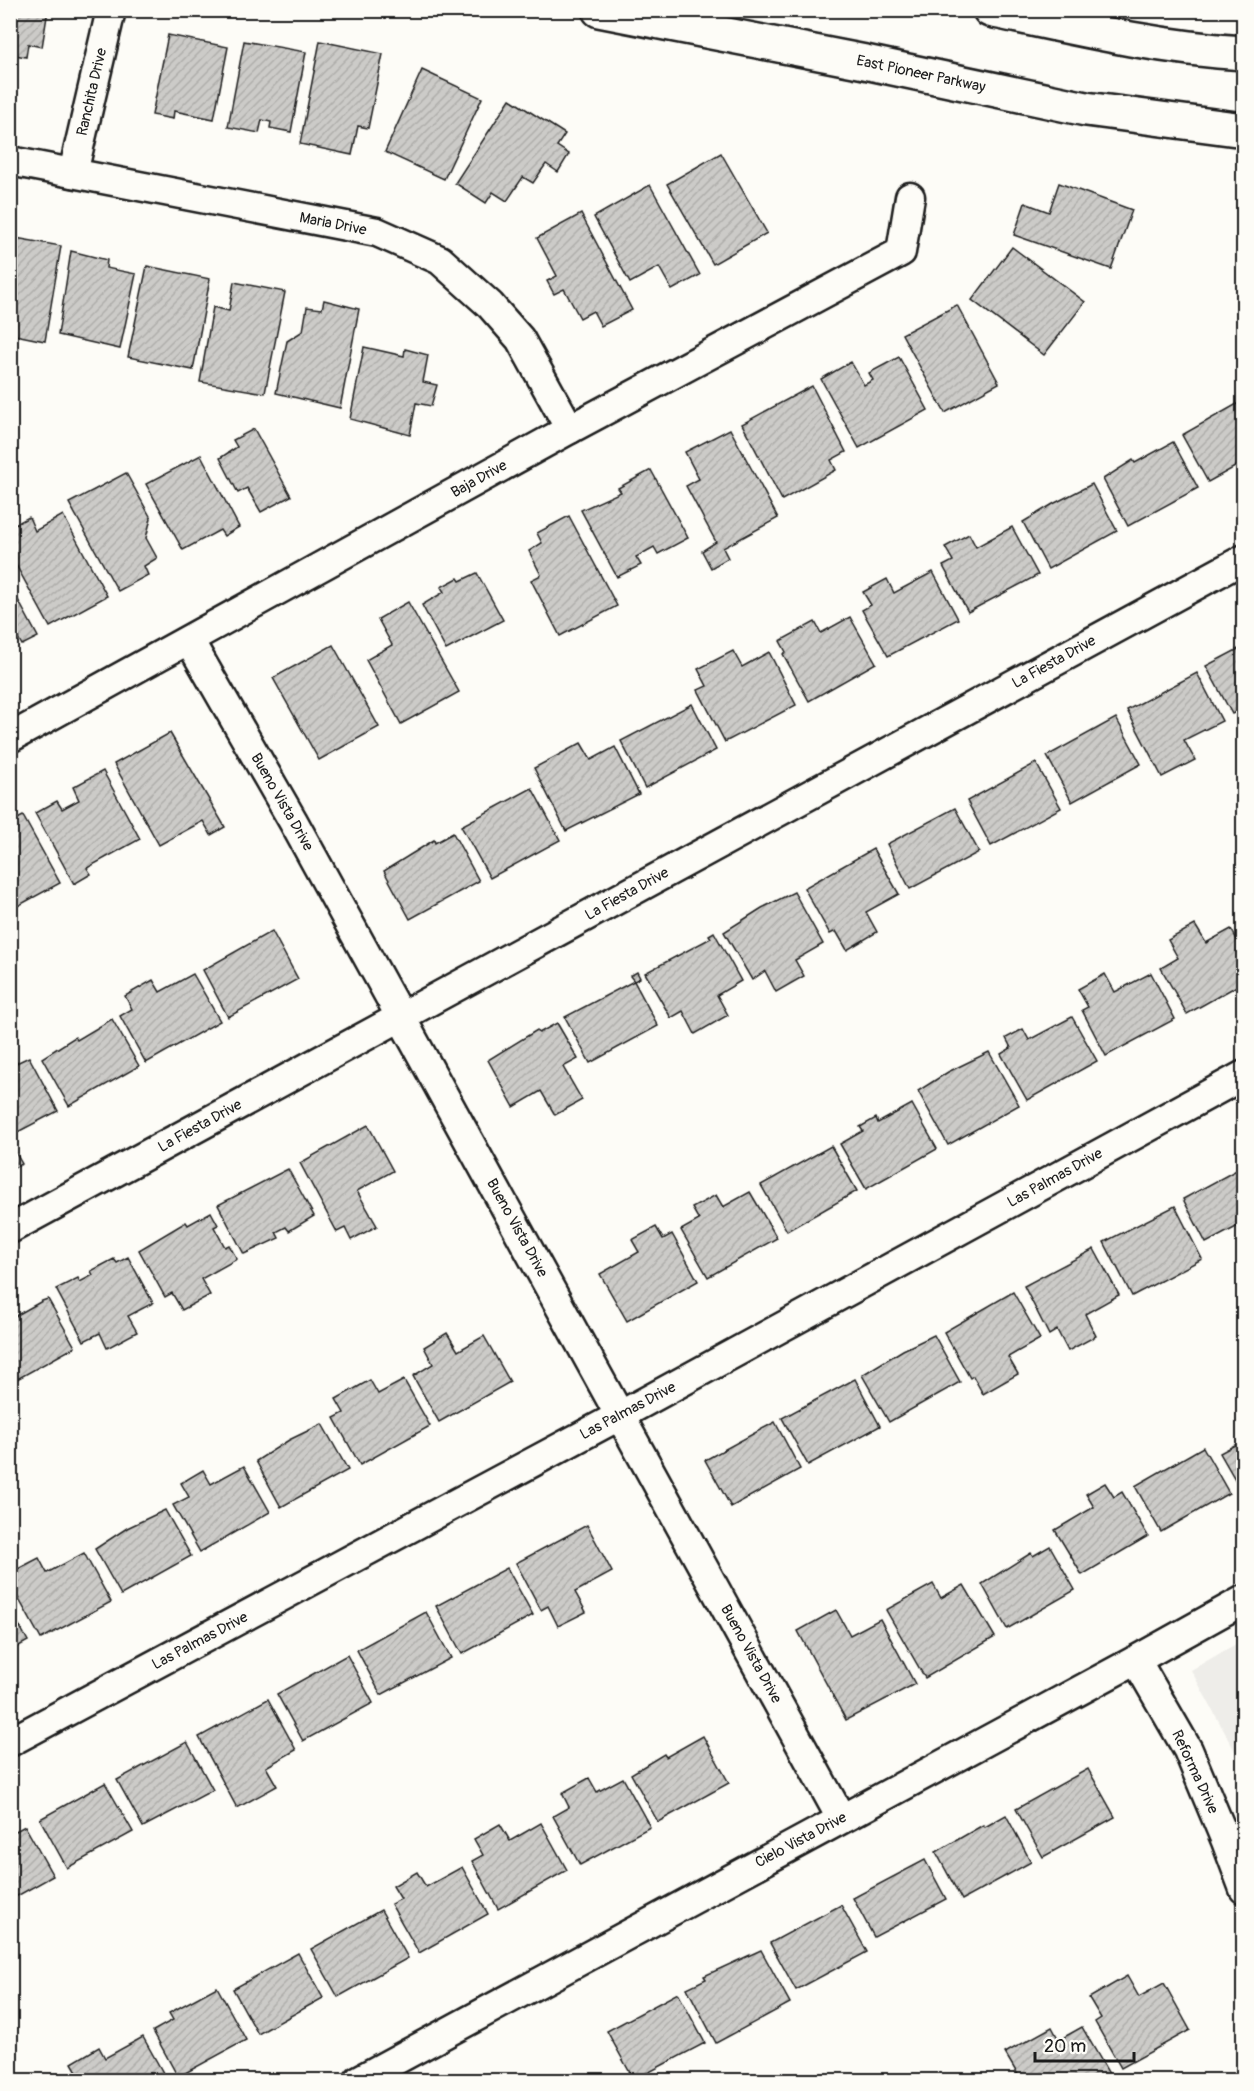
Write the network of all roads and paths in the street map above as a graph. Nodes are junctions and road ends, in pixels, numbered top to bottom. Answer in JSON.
{"nodes":[{"id":1,"x":111,"y":10,"type":"edge"},
{"id":2,"x":599,"y":10,"type":"edge"},
{"id":3,"x":990,"y":10,"type":"edge"},
{"id":4,"x":1244,"y":53,"type":"edge"},
{"id":5,"x":1244,"y":130,"type":"edge"},
{"id":6,"x":10,"y":160,"type":"edge"},
{"id":7,"x":73,"y":173,"type":"junction"},
{"id":8,"x":910,"y":197,"type":"dead end"},
{"id":9,"x":570,"y":429,"type":"junction"},
{"id":10,"x":1244,"y":559,"type":"edge"},
{"id":11,"x":189,"y":640,"type":"junction"},
{"id":12,"x":10,"y":738,"type":"edge"},
{"id":13,"x":401,"y":1017,"type":"junction"},
{"id":14,"x":1244,"y":1075,"type":"edge"},
{"id":15,"x":10,"y":1229,"type":"edge"},
{"id":16,"x":619,"y":1416,"type":"junction"},
{"id":17,"x":1244,"y":1600,"type":"edge"},
{"id":18,"x":1136,"y":1660,"type":"junction"},
{"id":19,"x":10,"y":1742,"type":"edge"},
{"id":20,"x":842,"y":1818,"type":"junction"},
{"id":21,"x":1244,"y":1889,"type":"edge"},
{"id":22,"x":359,"y":2080,"type":"edge"}],
"edges":[{"from":1,"to":7,"type":"street","name":"Ranchita Drive"},
{"from":2,"to":5,"type":"main road","name":"East Pioneer Parkway"},
{"from":3,"to":4,"type":"main road"},
{"from":6,"to":7,"type":"street","name":"Maria Drive"},
{"from":7,"to":9,"type":"street","name":"Maria Drive"},
{"from":8,"to":9,"type":"street","name":"Baja Drive"},
{"from":9,"to":11,"type":"street","name":"Baja Drive"},
{"from":10,"to":13,"type":"street","name":"La Fiesta Drive"},
{"from":11,"to":12,"type":"street","name":"Baja Drive"},
{"from":11,"to":13,"type":"street","name":"Bueno Vista Drive"},
{"from":13,"to":15,"type":"street","name":"La Fiesta Drive"},
{"from":13,"to":16,"type":"street","name":"Bueno Vista Drive"},
{"from":14,"to":16,"type":"street","name":"Las Palmas Drive"},
{"from":16,"to":19,"type":"street","name":"Las Palmas Drive"},
{"from":16,"to":20,"type":"street","name":"Bueno Vista Drive"},
{"from":17,"to":18,"type":"street","name":"Cielo Vista Drive"},
{"from":18,"to":20,"type":"street","name":"Cielo Vista Drive"},
{"from":18,"to":21,"type":"street","name":"Reforma Drive"},
{"from":20,"to":22,"type":"street","name":"Cielo Vista Drive"}]}
